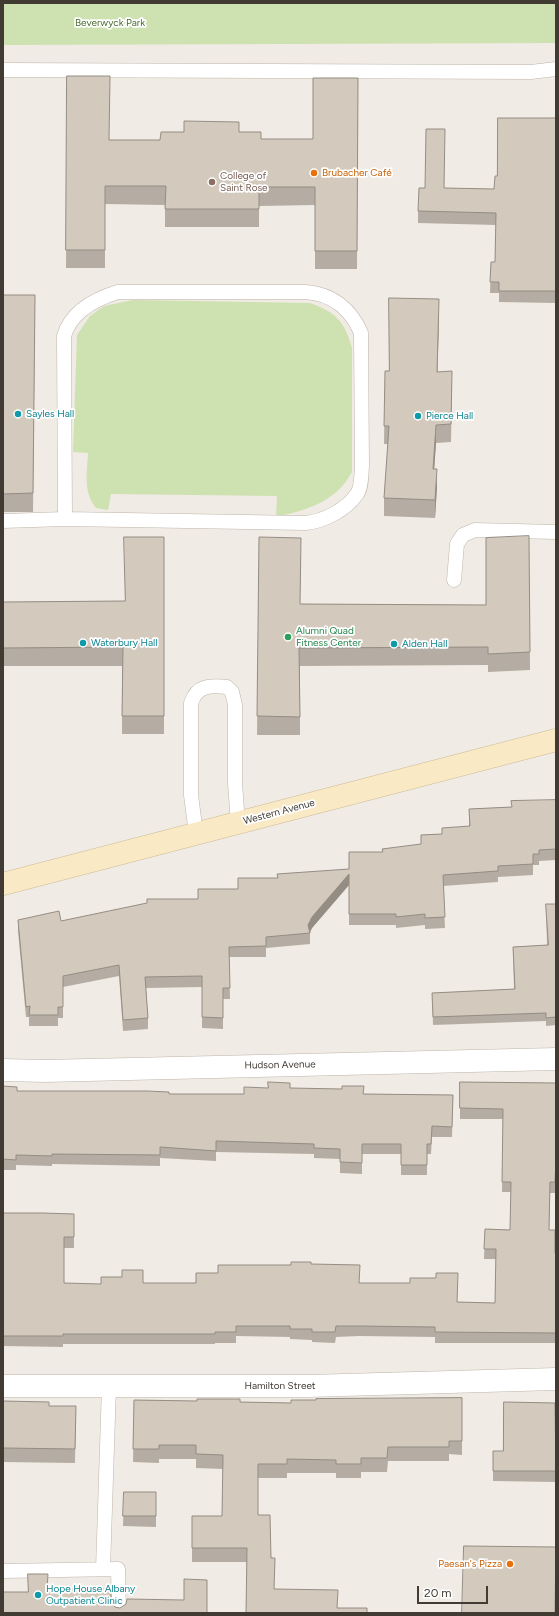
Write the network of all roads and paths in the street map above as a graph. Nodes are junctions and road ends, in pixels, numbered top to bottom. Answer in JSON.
{"nodes":[{"id":1,"x":556,"y":69,"type":"edge"},
{"id":2,"x":3,"y":70,"type":"edge"},
{"id":3,"x":65,"y":519,"type":"junction"},
{"id":4,"x":3,"y":520,"type":"edge"},
{"id":5,"x":556,"y":532,"type":"edge"},
{"id":6,"x":454,"y":580,"type":"dead end"},
{"id":7,"x":556,"y":740,"type":"edge"},
{"id":8,"x":238,"y":823,"type":"junction"},
{"id":9,"x":196,"y":834,"type":"junction"},
{"id":10,"x":3,"y":884,"type":"edge"},
{"id":11,"x":556,"y":1059,"type":"edge"},
{"id":12,"x":3,"y":1070,"type":"edge"},
{"id":13,"x":556,"y":1379,"type":"edge"},
{"id":14,"x":3,"y":1386,"type":"edge"},
{"id":15,"x":109,"y":1386,"type":"junction"},
{"id":16,"x":103,"y":1569,"type":"junction"},
{"id":17,"x":3,"y":1571,"type":"edge"},
{"id":18,"x":119,"y":1613,"type":"edge"}],
"edges":[{"from":1,"to":2,"type":"lane"},
{"from":3,"to":3,"type":"lane"},
{"from":3,"to":4,"type":"lane"},
{"from":5,"to":6,"type":"lane"},
{"from":7,"to":8,"type":"street","name":"Western Avenue"},
{"from":8,"to":9,"type":"street","name":"Western Avenue"},
{"from":8,"to":9,"type":"lane"},
{"from":9,"to":10,"type":"street","name":"Western Avenue"},
{"from":11,"to":12,"type":"street","name":"Hudson Avenue"},
{"from":13,"to":15,"type":"street","name":"Hamilton Street"},
{"from":14,"to":15,"type":"street","name":"Hamilton Street"},
{"from":15,"to":16,"type":"lane"},
{"from":16,"to":17,"type":"lane"},
{"from":16,"to":18,"type":"lane"}]}
